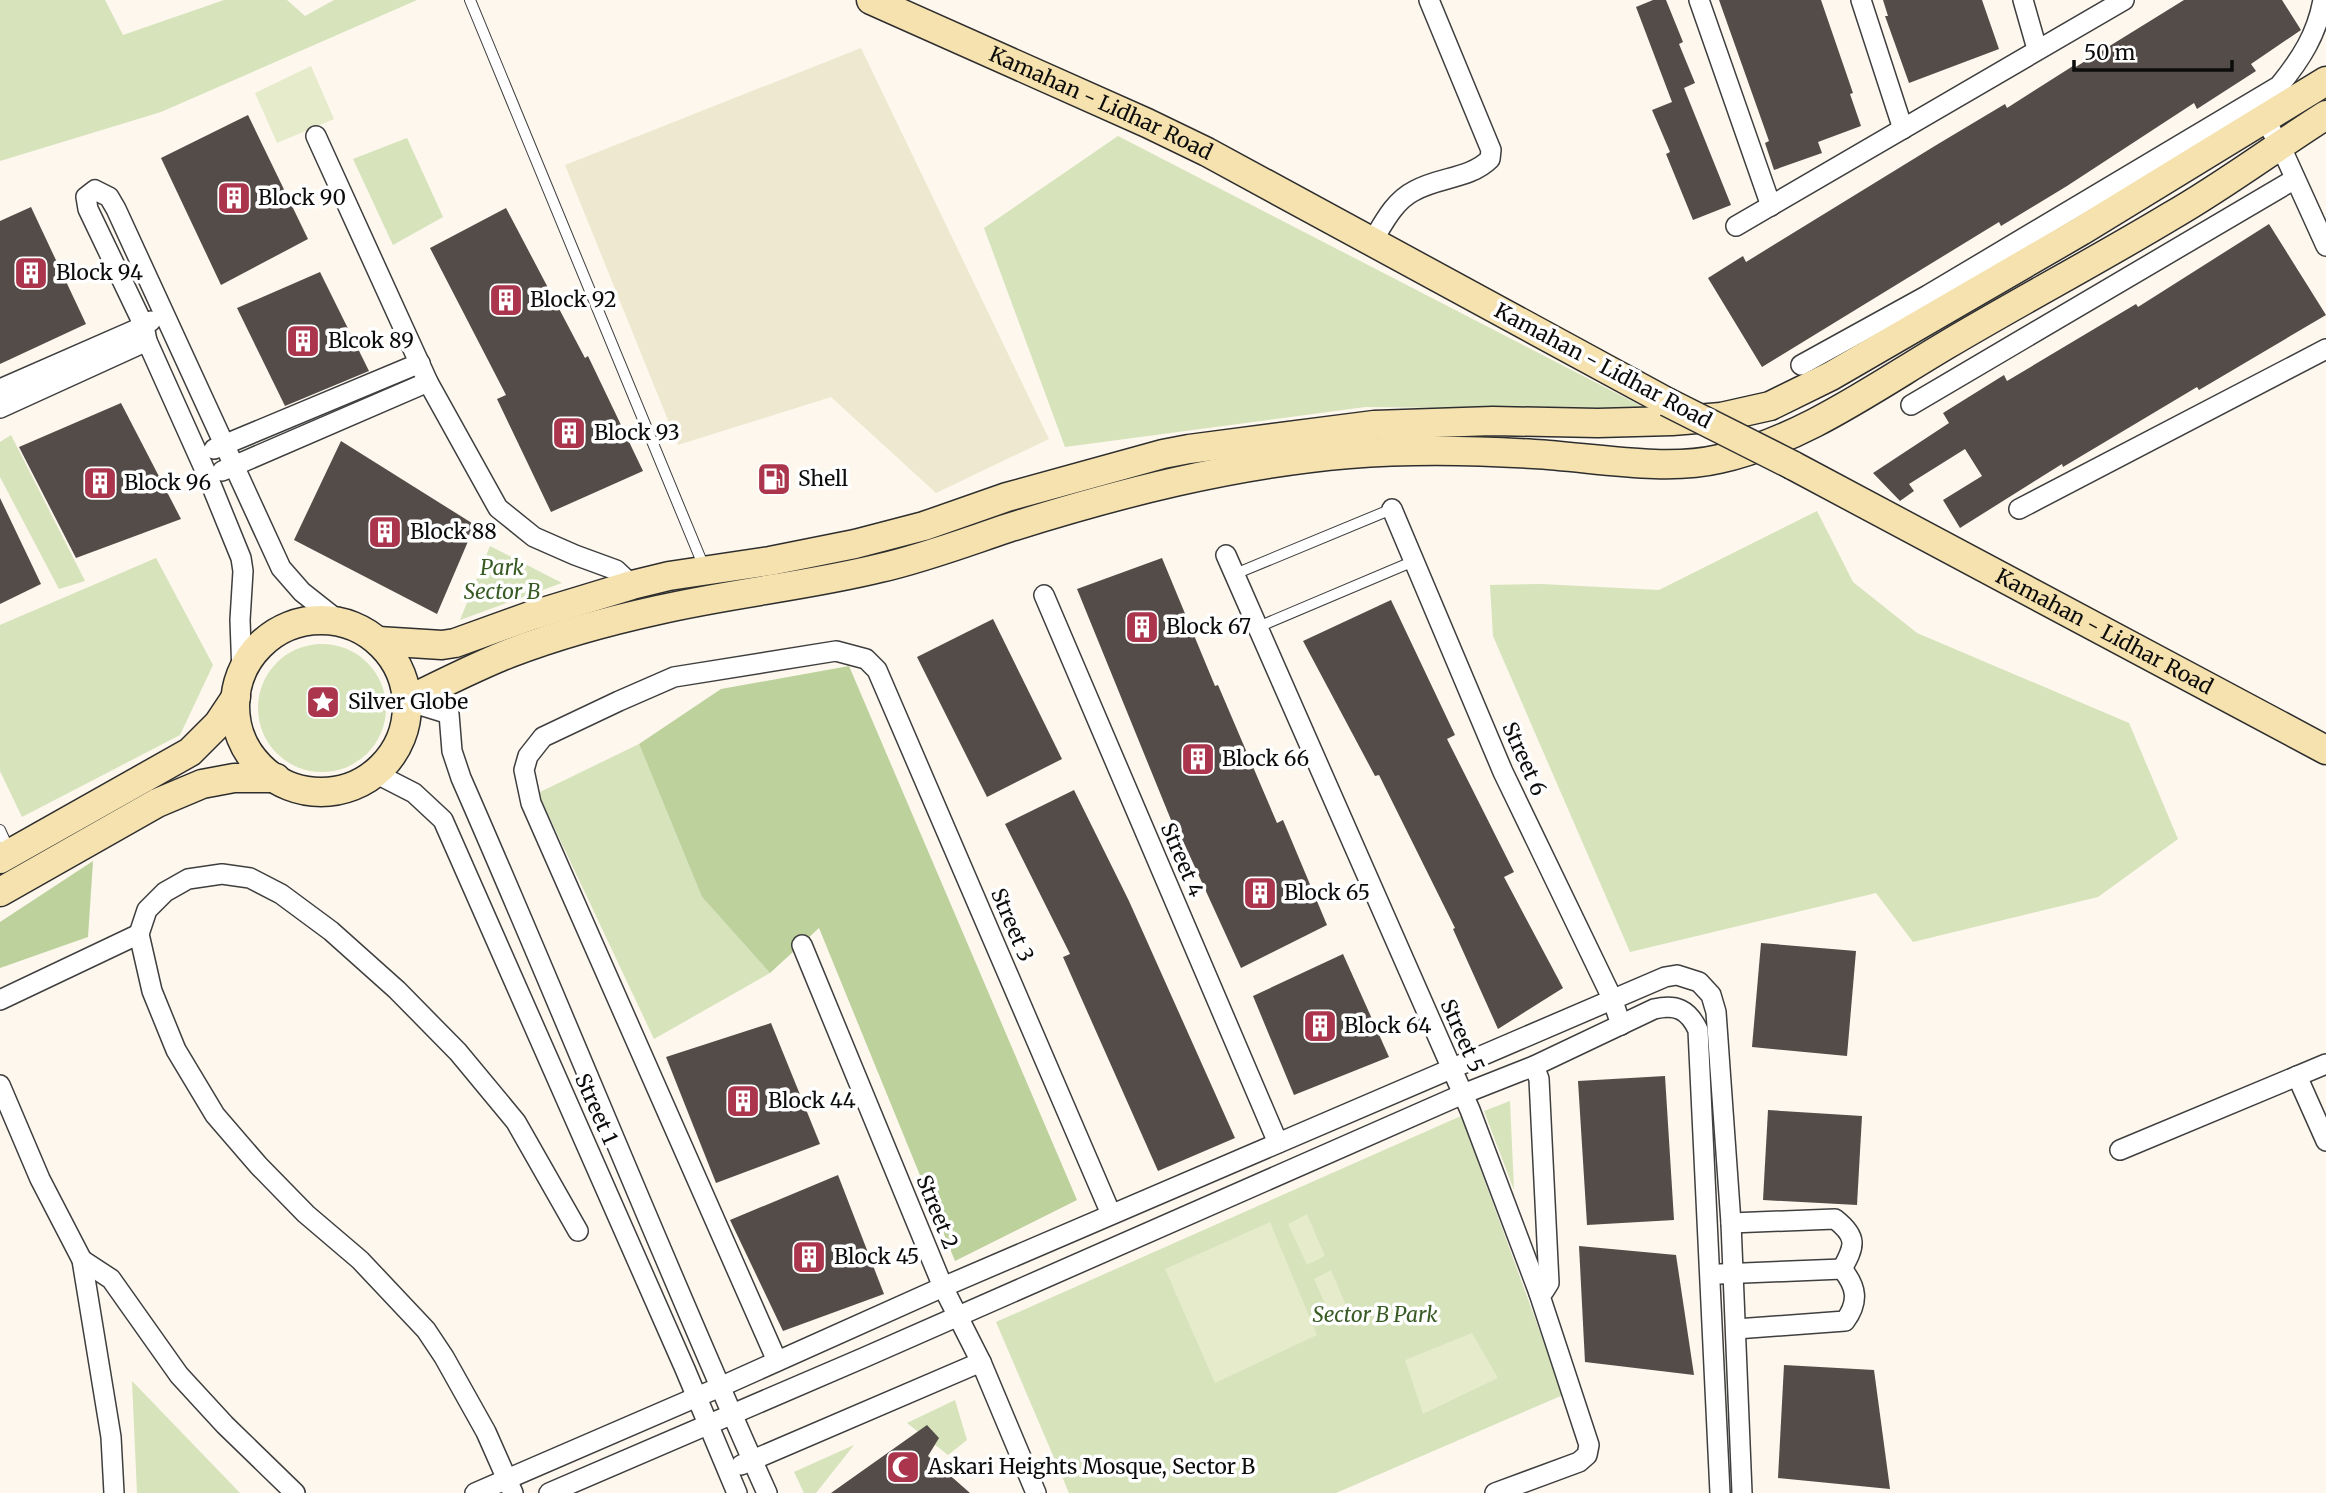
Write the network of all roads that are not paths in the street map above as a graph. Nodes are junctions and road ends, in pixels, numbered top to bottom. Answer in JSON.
{"nodes":[{"id":1,"x":470,"y":0,"type":"edge"},
{"id":2,"x":871,"y":0,"type":"edge"},
{"id":3,"x":1429,"y":0,"type":"edge"},
{"id":4,"x":1699,"y":0,"type":"edge"},
{"id":5,"x":1861,"y":0,"type":"edge"},
{"id":6,"x":2023,"y":0,"type":"edge"},
{"id":7,"x":2124,"y":0,"type":"edge"},
{"id":8,"x":2323,"y":0,"type":"edge"},
{"id":9,"x":2037,"y":49,"type":"junction"},
{"id":10,"x":2326,"y":81,"type":"edge"},
{"id":11,"x":2326,"y":115,"type":"edge"},
{"id":12,"x":2265,"y":120,"type":"junction"},
{"id":13,"x":1903,"y":129,"type":"junction"},
{"id":14,"x":316,"y":136,"type":"dead end"},
{"id":15,"x":2281,"y":147,"type":"junction"},
{"id":16,"x":2295,"y":179,"type":"junction"},
{"id":17,"x":1771,"y":206,"type":"junction"},
{"id":18,"x":1736,"y":226,"type":"dead end"},
{"id":19,"x":1372,"y":242,"type":"junction"},
{"id":20,"x":2326,"y":246,"type":"edge"},
{"id":21,"x":172,"y":329,"type":"junction"},
{"id":22,"x":145,"y":334,"type":"junction"},
{"id":23,"x":2326,"y":349,"type":"edge"},
{"id":24,"x":419,"y":363,"type":"junction"},
{"id":25,"x":1801,"y":365,"type":"dead end"},
{"id":26,"x":428,"y":382,"type":"junction"},
{"id":27,"x":0,"y":389,"type":"edge"},
{"id":28,"x":1911,"y":405,"type":"dead end"},
{"id":29,"x":0,"y":408,"type":"edge"},
{"id":30,"x":223,"y":446,"type":"junction"},
{"id":31,"x":198,"y":455,"type":"junction"},
{"id":32,"x":233,"y":466,"type":"junction"},
{"id":33,"x":208,"y":477,"type":"junction"},
{"id":34,"x":1079,"y":493,"type":"junction"},
{"id":35,"x":1392,"y":509,"type":"joint"},
{"id":36,"x":2020,"y":509,"type":"dead end"},
{"id":37,"x":1226,"y":555,"type":"dead end"},
{"id":38,"x":1414,"y":561,"type":"junction"},
{"id":39,"x":705,"y":571,"type":"junction"},
{"id":40,"x":1235,"y":574,"type":"junction"},
{"id":41,"x":632,"y":585,"type":"junction"},
{"id":42,"x":1044,"y":595,"type":"dead end"},
{"id":43,"x":340,"y":622,"type":"junction"},
{"id":44,"x":1258,"y":627,"type":"junction"},
{"id":45,"x":378,"y":641,"type":"junction"},
{"id":46,"x":239,"y":685,"type":"junction"},
{"id":47,"x":407,"y":701,"type":"junction"},
{"id":48,"x":2326,"y":750,"type":"edge"},
{"id":49,"x":375,"y":773,"type":"junction"},
{"id":50,"x":276,"y":778,"type":"junction"},
{"id":51,"x":4,"y":847,"type":"edge"},
{"id":52,"x":0,"y":892,"type":"edge"},
{"id":53,"x":139,"y":934,"type":"junction"},
{"id":54,"x":802,"y":946,"type":"dead end"},
{"id":55,"x":1699,"y":982,"type":"junction"},
{"id":56,"x":1612,"y":998,"type":"junction"},
{"id":57,"x":0,"y":1000,"type":"edge"},
{"id":58,"x":1681,"y":1008,"type":"junction"},
{"id":59,"x":1621,"y":1025,"type":"junction"},
{"id":60,"x":2326,"y":1064,"type":"edge"},
{"id":61,"x":1534,"y":1066,"type":"junction"},
{"id":62,"x":1452,"y":1070,"type":"junction"},
{"id":63,"x":2297,"y":1076,"type":"junction"},
{"id":64,"x":0,"y":1086,"type":"edge"},
{"id":65,"x":1463,"y":1094,"type":"junction"},
{"id":66,"x":2326,"y":1140,"type":"edge"},
{"id":67,"x":1278,"y":1143,"type":"junction"},
{"id":68,"x":2120,"y":1150,"type":"dead end"},
{"id":69,"x":1111,"y":1214,"type":"junction"},
{"id":70,"x":1731,"y":1223,"type":"junction"},
{"id":71,"x":578,"y":1231,"type":"dead end"},
{"id":72,"x":82,"y":1260,"type":"junction"},
{"id":73,"x":1842,"y":1269,"type":"junction"},
{"id":74,"x":1711,"y":1274,"type":"junction"},
{"id":75,"x":1734,"y":1274,"type":"junction"},
{"id":76,"x":943,"y":1287,"type":"junction"},
{"id":77,"x":1539,"y":1293,"type":"junction"},
{"id":78,"x":956,"y":1317,"type":"junction"},
{"id":79,"x":1736,"y":1329,"type":"junction"},
{"id":80,"x":777,"y":1361,"type":"junction"},
{"id":81,"x":981,"y":1362,"type":"junction"},
{"id":82,"x":720,"y":1387,"type":"junction"},
{"id":83,"x":697,"y":1397,"type":"junction"},
{"id":84,"x":732,"y":1414,"type":"junction"},
{"id":85,"x":708,"y":1425,"type":"junction"},
{"id":86,"x":752,"y":1460,"type":"junction"},
{"id":87,"x":728,"y":1471,"type":"junction"},
{"id":88,"x":511,"y":1486,"type":"edge"},
{"id":89,"x":114,"y":1493,"type":"edge"},
{"id":90,"x":295,"y":1493,"type":"edge"},
{"id":91,"x":475,"y":1493,"type":"edge"},
{"id":92,"x":549,"y":1493,"type":"edge"},
{"id":93,"x":737,"y":1493,"type":"edge"},
{"id":94,"x":767,"y":1493,"type":"edge"},
{"id":95,"x":1036,"y":1493,"type":"edge"},
{"id":96,"x":1495,"y":1493,"type":"edge"},
{"id":97,"x":1720,"y":1493,"type":"edge"},
{"id":98,"x":1742,"y":1493,"type":"edge"}],
"edges":[{"from":1,"to":39,"type":"lane"},
{"from":2,"to":19,"type":"street","name":"Kamahan - Lidhar Road"},
{"from":3,"to":19,"type":"street"},
{"from":4,"to":17,"type":"street"},
{"from":5,"to":13,"type":"street"},
{"from":6,"to":9,"type":"street"},
{"from":7,"to":9,"type":"street"},
{"from":8,"to":25,"type":"street"},
{"from":9,"to":13,"type":"street"},
{"from":10,"to":12,"type":"street"},
{"from":11,"to":15,"type":"street"},
{"from":12,"to":15,"type":"street"},
{"from":12,"to":34,"type":"street"},
{"from":13,"to":17,"type":"street"},
{"from":14,"to":24,"type":"street"},
{"from":15,"to":16,"type":"street"},
{"from":15,"to":34,"type":"street"},
{"from":16,"to":20,"type":"street"},
{"from":16,"to":28,"type":"street"},
{"from":17,"to":18,"type":"street"},
{"from":19,"to":48,"type":"street","name":"Kamahan - Lidhar Road","bridge":true},
{"from":21,"to":22,"type":"street"},
{"from":21,"to":22,"type":"street"},
{"from":21,"to":30,"type":"street"},
{"from":22,"to":27,"type":"street"},
{"from":22,"to":29,"type":"street"},
{"from":22,"to":31,"type":"street"},
{"from":23,"to":36,"type":"street"},
{"from":24,"to":26,"type":"street"},
{"from":24,"to":30,"type":"street"},
{"from":26,"to":32,"type":"street"},
{"from":26,"to":41,"type":"street"},
{"from":30,"to":31,"type":"street"},
{"from":30,"to":32,"type":"street"},
{"from":31,"to":33,"type":"street"},
{"from":32,"to":33,"type":"street"},
{"from":32,"to":43,"type":"street"},
{"from":33,"to":46,"type":"street"},
{"from":34,"to":39,"type":"street"},
{"from":34,"to":47,"type":"street"},
{"from":35,"to":38,"type":"street","name":"Street 6"},
{"from":35,"to":40,"type":"lane"},
{"from":37,"to":40,"type":"street","name":"Street 5"},
{"from":38,"to":44,"type":"lane"},
{"from":38,"to":56,"type":"street","name":"Street 6"},
{"from":39,"to":41,"type":"street"},
{"from":40,"to":44,"type":"street","name":"Street 5"},
{"from":41,"to":45,"type":"street"},
{"from":42,"to":67,"type":"street","name":"Street 4"},
{"from":43,"to":45,"type":"street"},
{"from":43,"to":46,"type":"street"},
{"from":44,"to":62,"type":"street","name":"Street 5"},
{"from":45,"to":47,"type":"street"},
{"from":46,"to":50,"type":"street"},
{"from":46,"to":51,"type":"street"},
{"from":47,"to":49,"type":"street"},
{"from":47,"to":82,"type":"street","name":"Street 1"},
{"from":49,"to":50,"type":"street"},
{"from":49,"to":83,"type":"street","name":"Street 1"},
{"from":50,"to":52,"type":"street"},
{"from":53,"to":57,"type":"street"},
{"from":53,"to":71,"type":"street"},
{"from":53,"to":88,"type":"street"},
{"from":54,"to":76,"type":"street","name":"Street 2"},
{"from":55,"to":56,"type":"street"},
{"from":55,"to":58,"type":"street"},
{"from":55,"to":70,"type":"street"},
{"from":56,"to":59,"type":"street","name":"Street 6"},
{"from":56,"to":62,"type":"street"},
{"from":58,"to":59,"type":"street"},
{"from":58,"to":74,"type":"street"},
{"from":59,"to":61,"type":"street"},
{"from":60,"to":63,"type":"street"},
{"from":61,"to":65,"type":"street"},
{"from":61,"to":77,"type":"street"},
{"from":62,"to":65,"type":"street","name":"Street 5"},
{"from":62,"to":67,"type":"street"},
{"from":63,"to":66,"type":"street"},
{"from":63,"to":68,"type":"street"},
{"from":64,"to":72,"type":"street"},
{"from":65,"to":77,"type":"street","name":"Street 5"},
{"from":65,"to":78,"type":"street"},
{"from":67,"to":69,"type":"street"},
{"from":69,"to":76,"type":"street"},
{"from":69,"to":80,"type":"street","name":"Street 3"},
{"from":70,"to":73,"type":"street"},
{"from":70,"to":75,"type":"street"},
{"from":72,"to":89,"type":"street"},
{"from":72,"to":90,"type":"street"},
{"from":73,"to":75,"type":"street"},
{"from":73,"to":79,"type":"street"},
{"from":74,"to":75,"type":"street"},
{"from":74,"to":97,"type":"street"},
{"from":75,"to":79,"type":"street"},
{"from":76,"to":78,"type":"street","name":"Street 2"},
{"from":76,"to":80,"type":"street"},
{"from":77,"to":96,"type":"street","name":"Street 5"},
{"from":78,"to":81,"type":"street","name":"Street 2"},
{"from":78,"to":84,"type":"street"},
{"from":79,"to":98,"type":"street"},
{"from":80,"to":82,"type":"street"},
{"from":81,"to":86,"type":"street"},
{"from":81,"to":95,"type":"street","name":"Street 2"},
{"from":82,"to":83,"type":"street"},
{"from":82,"to":84,"type":"street","name":"Street 1"},
{"from":83,"to":85,"type":"street","name":"Street 1"},
{"from":83,"to":88,"type":"street"},
{"from":84,"to":85,"type":"street"},
{"from":84,"to":86,"type":"street","name":"Street 1"},
{"from":85,"to":87,"type":"street","name":"Street 1"},
{"from":85,"to":92,"type":"street"},
{"from":86,"to":87,"type":"street"},
{"from":86,"to":94,"type":"street","name":"Street 1"},
{"from":87,"to":93,"type":"street","name":"Street 1"},
{"from":88,"to":91,"type":"street"}]}
